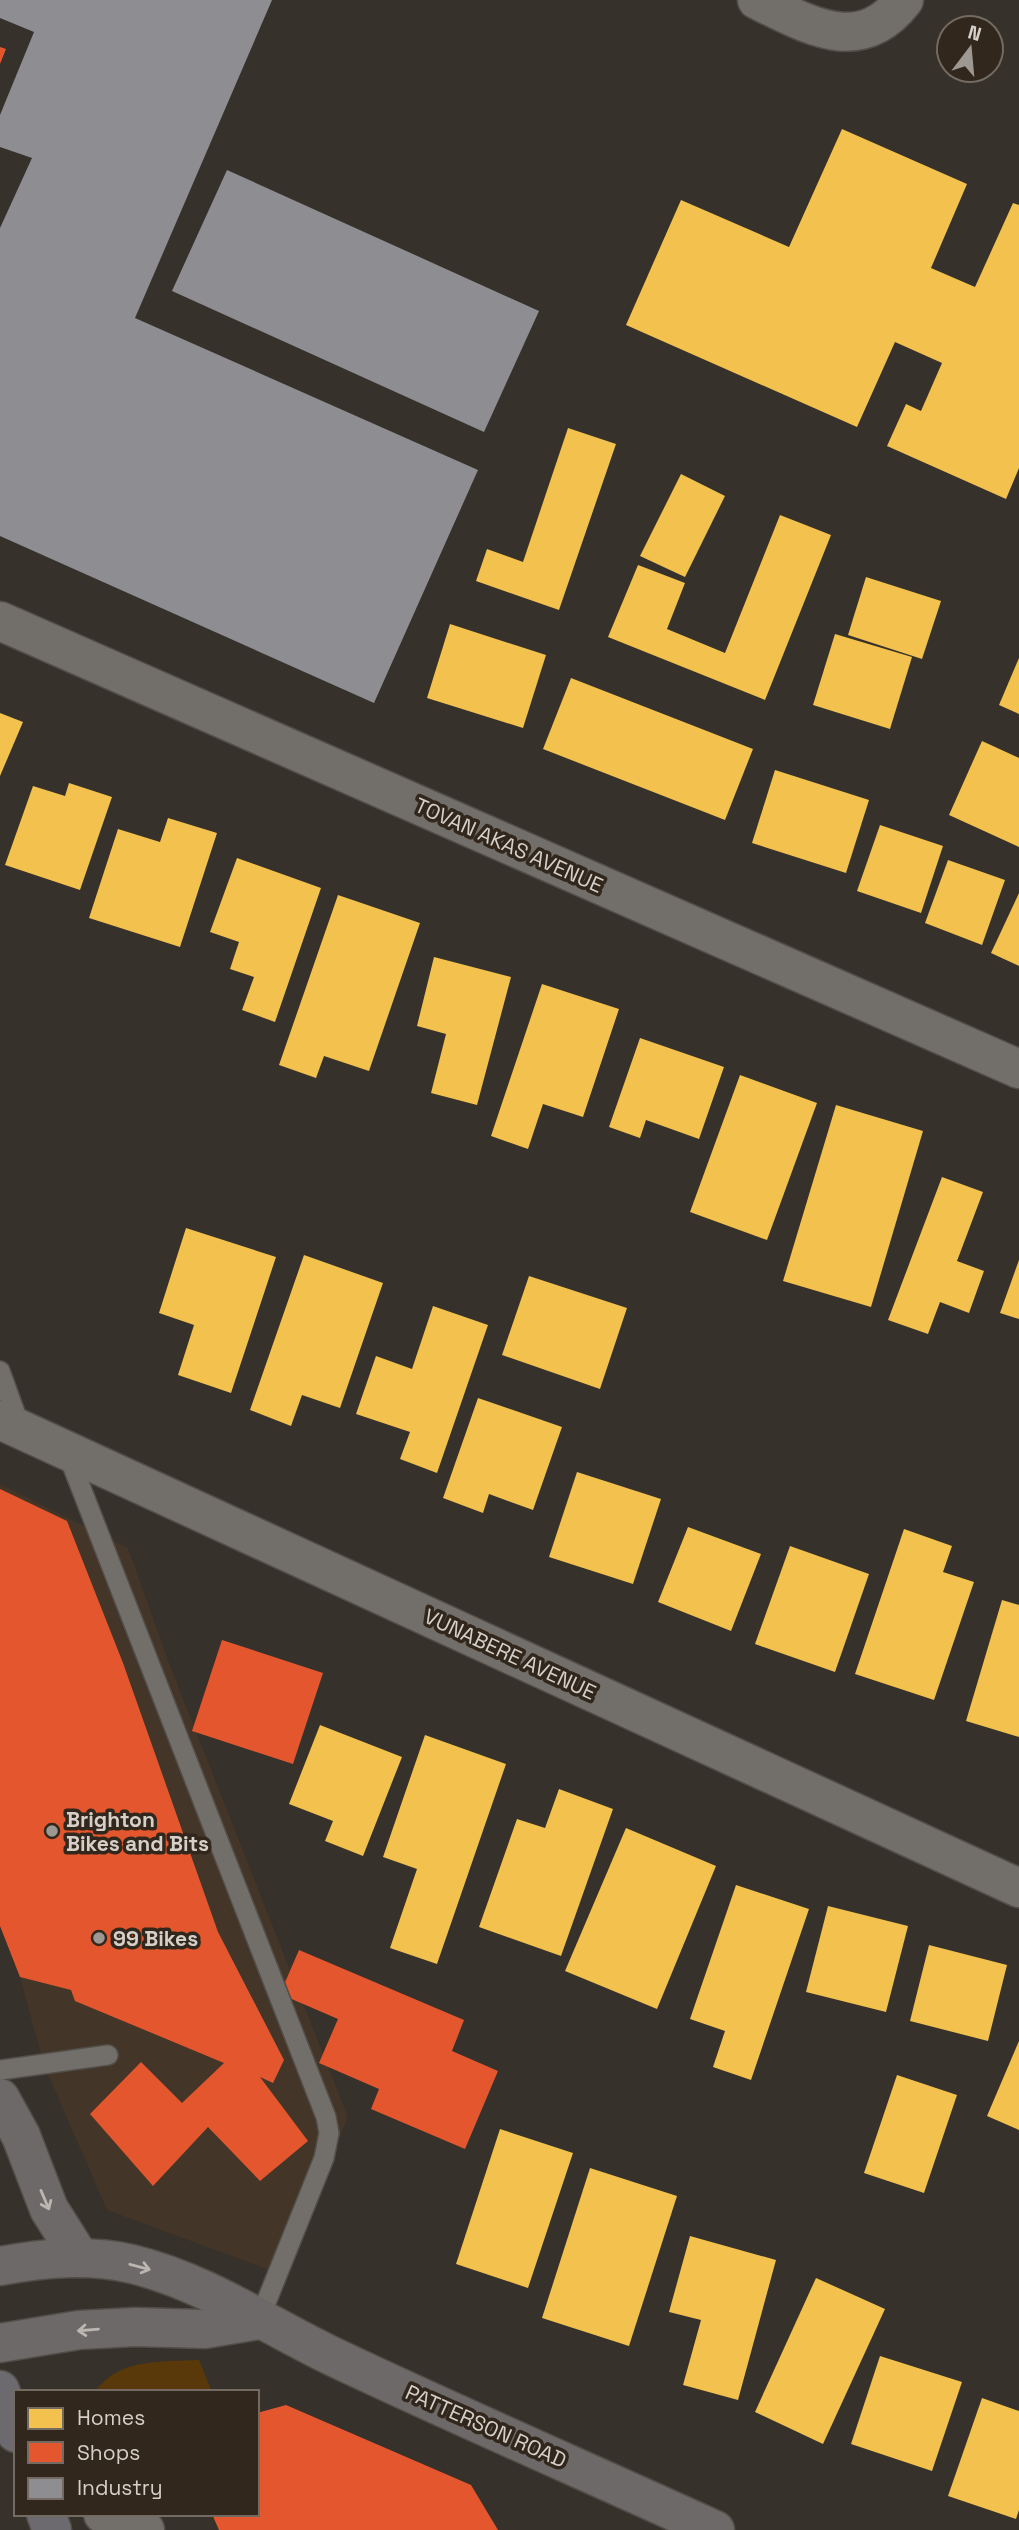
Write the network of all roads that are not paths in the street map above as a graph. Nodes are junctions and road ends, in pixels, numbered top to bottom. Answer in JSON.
{"nodes":[{"id":1,"x":757,"y":0,"type":"edge"},
{"id":2,"x":904,"y":0,"type":"edge"},
{"id":3,"x":0,"y":621,"type":"edge"},
{"id":4,"x":1019,"y":1069,"type":"edge"},
{"id":5,"x":0,"y":1371,"type":"edge"},
{"id":6,"x":11,"y":1426,"type":"edge"},
{"id":7,"x":67,"y":1451,"type":"junction"},
{"id":8,"x":1019,"y":1888,"type":"edge"},
{"id":9,"x":108,"y":2054,"type":"dead end"},
{"id":10,"x":0,"y":2070,"type":"edge"},
{"id":11,"x":0,"y":2098,"type":"edge"},
{"id":12,"x":80,"y":2258,"type":"junction"},
{"id":13,"x":0,"y":2266,"type":"edge"},
{"id":14,"x":259,"y":2320,"type":"junction"},
{"id":15,"x":0,"y":2343,"type":"edge"},
{"id":16,"x":0,"y":2390,"type":"edge"},
{"id":17,"x":14,"y":2428,"type":"edge"},
{"id":18,"x":108,"y":2516,"type":"edge"},
{"id":19,"x":145,"y":2530,"type":"edge"},
{"id":20,"x":715,"y":2530,"type":"edge"}],
"edges":[{"from":1,"to":2,"type":"street"},
{"from":3,"to":4,"type":"street","name":"TOVAN AKAS AVENUE"},
{"from":5,"to":6,"type":"lane"},
{"from":6,"to":7,"type":"street","name":"VUNABERE AVENUE"},
{"from":7,"to":8,"type":"street","name":"VUNABERE AVENUE"},
{"from":7,"to":14,"type":"lane"},
{"from":9,"to":10,"type":"lane"},
{"from":11,"to":12,"type":"street","one_way":true},
{"from":12,"to":13,"type":"street","name":"PATTERSON ROAD"},
{"from":12,"to":14,"type":"street","name":"PATTERSON ROAD","one_way":true},
{"from":14,"to":15,"type":"street","one_way":true},
{"from":14,"to":20,"type":"street","name":"PATTERSON ROAD"},
{"from":16,"to":17,"type":"highway"},
{"from":18,"to":19,"type":"street"}]}
